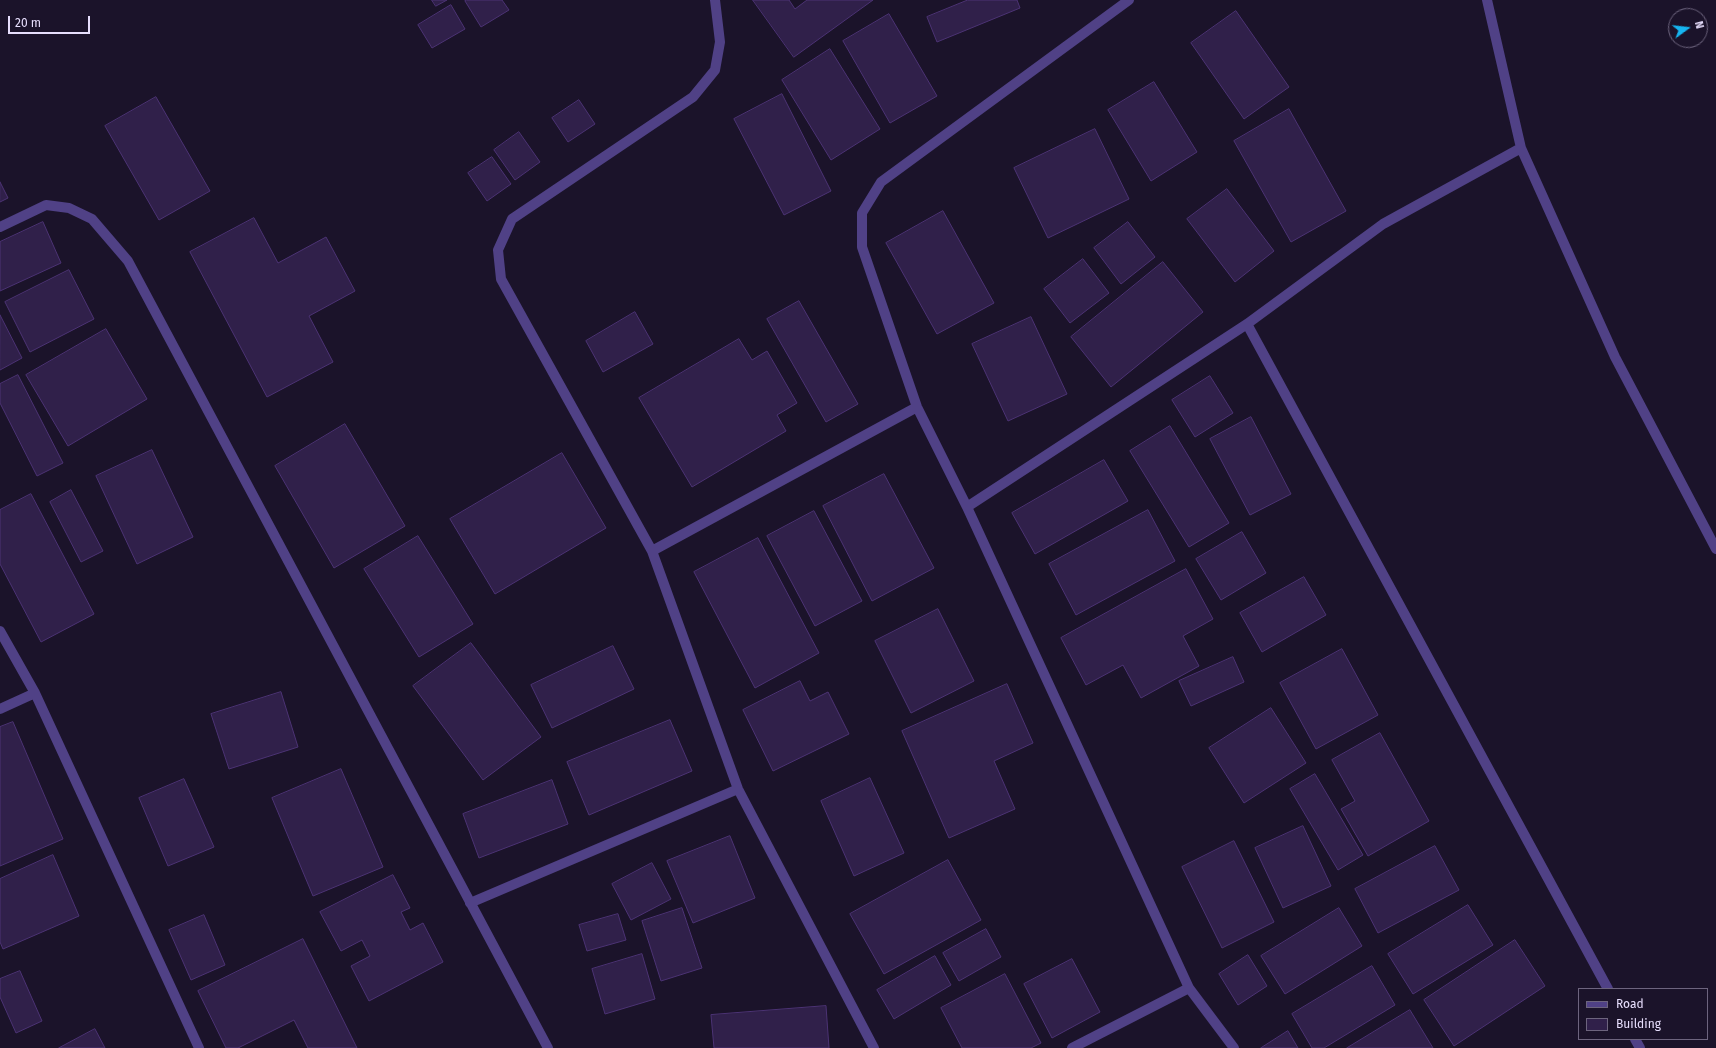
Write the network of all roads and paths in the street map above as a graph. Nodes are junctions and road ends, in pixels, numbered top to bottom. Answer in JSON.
{"nodes":[{"id":1,"x":715,"y":0,"type":"edge"},
{"id":2,"x":1128,"y":0,"type":"edge"},
{"id":3,"x":1487,"y":0,"type":"edge"},
{"id":4,"x":1521,"y":148,"type":"junction"},
{"id":5,"x":0,"y":227,"type":"edge"},
{"id":6,"x":1247,"y":324,"type":"junction"},
{"id":7,"x":917,"y":407,"type":"junction"},
{"id":8,"x":967,"y":507,"type":"junction"},
{"id":9,"x":1716,"y":548,"type":"edge"},
{"id":10,"x":652,"y":551,"type":"junction"},
{"id":11,"x":0,"y":630,"type":"edge"},
{"id":12,"x":35,"y":693,"type":"junction"},
{"id":13,"x":0,"y":709,"type":"edge"},
{"id":14,"x":738,"y":789,"type":"junction"},
{"id":15,"x":470,"y":903,"type":"junction"},
{"id":16,"x":1189,"y":988,"type":"junction"},
{"id":17,"x":1607,"y":988,"type":"edge"},
{"id":18,"x":199,"y":1048,"type":"edge"},
{"id":19,"x":548,"y":1048,"type":"edge"},
{"id":20,"x":874,"y":1048,"type":"edge"},
{"id":21,"x":1072,"y":1048,"type":"edge"},
{"id":22,"x":1234,"y":1048,"type":"edge"}],
"edges":[{"from":1,"to":10,"type":"street"},
{"from":2,"to":7,"type":"street"},
{"from":3,"to":4,"type":"street"},
{"from":4,"to":6,"type":"street"},
{"from":4,"to":9,"type":"street"},
{"from":5,"to":15,"type":"street"},
{"from":6,"to":8,"type":"street"},
{"from":6,"to":17,"type":"street"},
{"from":7,"to":8,"type":"street"},
{"from":7,"to":10,"type":"street"},
{"from":8,"to":16,"type":"street"},
{"from":10,"to":14,"type":"street"},
{"from":11,"to":12,"type":"street"},
{"from":12,"to":13,"type":"street"},
{"from":12,"to":18,"type":"street"},
{"from":14,"to":15,"type":"street"},
{"from":14,"to":20,"type":"street"},
{"from":15,"to":19,"type":"street"},
{"from":16,"to":21,"type":"street"},
{"from":16,"to":22,"type":"street"}]}
